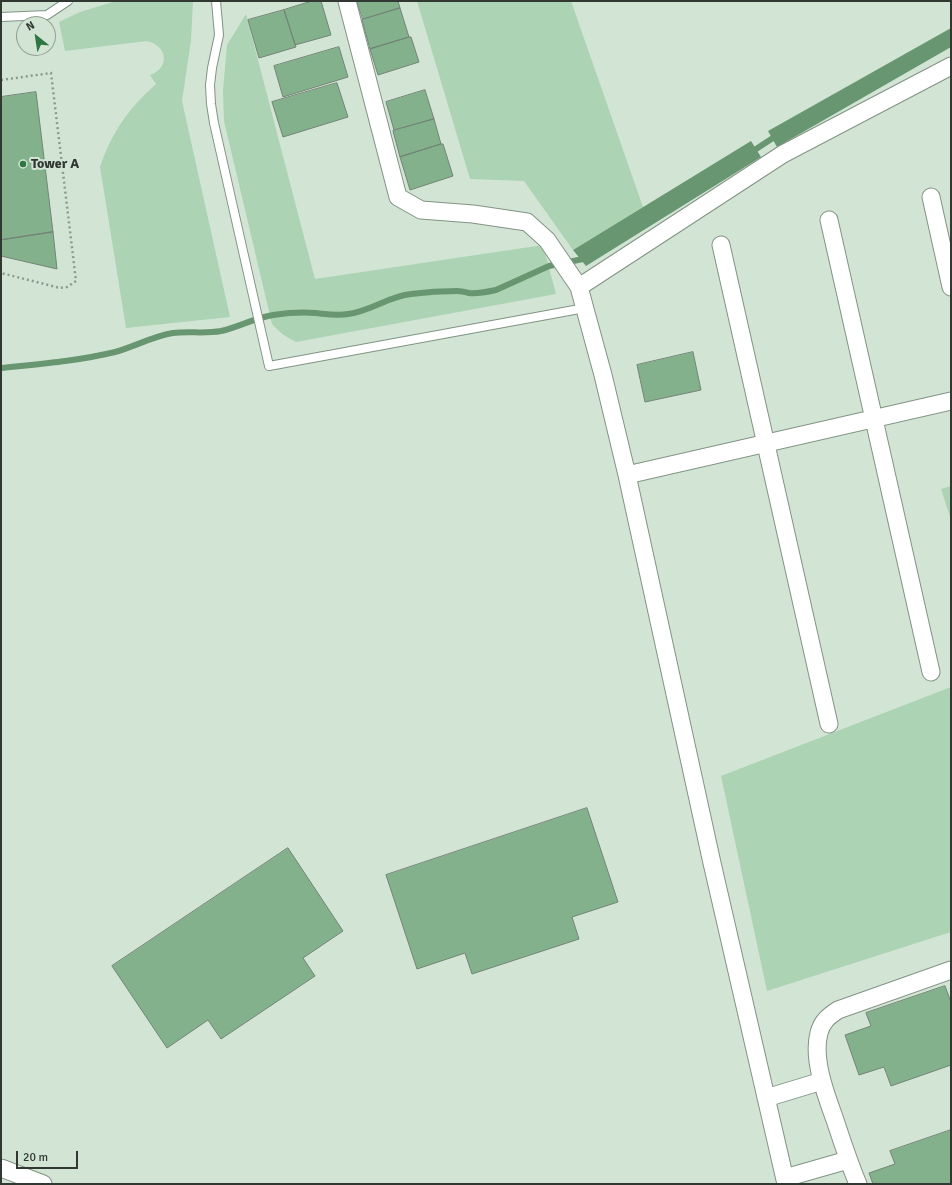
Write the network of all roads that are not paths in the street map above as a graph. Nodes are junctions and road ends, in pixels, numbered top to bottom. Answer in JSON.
{"nodes":[{"id":1,"x":68,"y":1,"type":"edge"},
{"id":2,"x":216,"y":1,"type":"edge"},
{"id":3,"x":347,"y":1,"type":"edge"},
{"id":4,"x":1,"y":17,"type":"edge"},
{"id":5,"x":951,"y":66,"type":"edge"},
{"id":6,"x":931,"y":197,"type":"dead end"},
{"id":7,"x":829,"y":220,"type":"dead end"},
{"id":8,"x":721,"y":245,"type":"dead end"},
{"id":9,"x":570,"y":274,"type":"junction"},
{"id":10,"x":951,"y":287,"type":"edge"},
{"id":11,"x":585,"y":308,"type":"junction"},
{"id":12,"x":951,"y":401,"type":"edge"},
{"id":13,"x":874,"y":418,"type":"junction"},
{"id":14,"x":765,"y":443,"type":"junction"},
{"id":15,"x":627,"y":475,"type":"junction"},
{"id":16,"x":931,"y":672,"type":"dead end"},
{"id":17,"x":829,"y":724,"type":"dead end"},
{"id":18,"x":951,"y":970,"type":"edge"},
{"id":19,"x":822,"y":1081,"type":"junction"},
{"id":20,"x":766,"y":1098,"type":"junction"},
{"id":21,"x":848,"y":1160,"type":"junction"},
{"id":22,"x":1,"y":1168,"type":"edge"},
{"id":23,"x":785,"y":1181,"type":"edge"},
{"id":24,"x":43,"y":1184,"type":"edge"},
{"id":25,"x":858,"y":1184,"type":"edge"}],
"edges":[{"from":1,"to":4,"type":"lane"},
{"from":2,"to":11,"type":"lane"},
{"from":3,"to":9,"type":"street"},
{"from":5,"to":9,"type":"street"},
{"from":6,"to":10,"type":"street"},
{"from":7,"to":13,"type":"street"},
{"from":8,"to":14,"type":"street"},
{"from":9,"to":11,"type":"street"},
{"from":11,"to":15,"type":"street"},
{"from":12,"to":13,"type":"street"},
{"from":13,"to":14,"type":"street"},
{"from":13,"to":16,"type":"street"},
{"from":14,"to":15,"type":"street"},
{"from":14,"to":17,"type":"street"},
{"from":15,"to":20,"type":"street"},
{"from":18,"to":19,"type":"street"},
{"from":19,"to":20,"type":"street"},
{"from":19,"to":21,"type":"street"},
{"from":20,"to":23,"type":"street"},
{"from":21,"to":23,"type":"street"},
{"from":21,"to":25,"type":"street"},
{"from":22,"to":24,"type":"street"}]}
